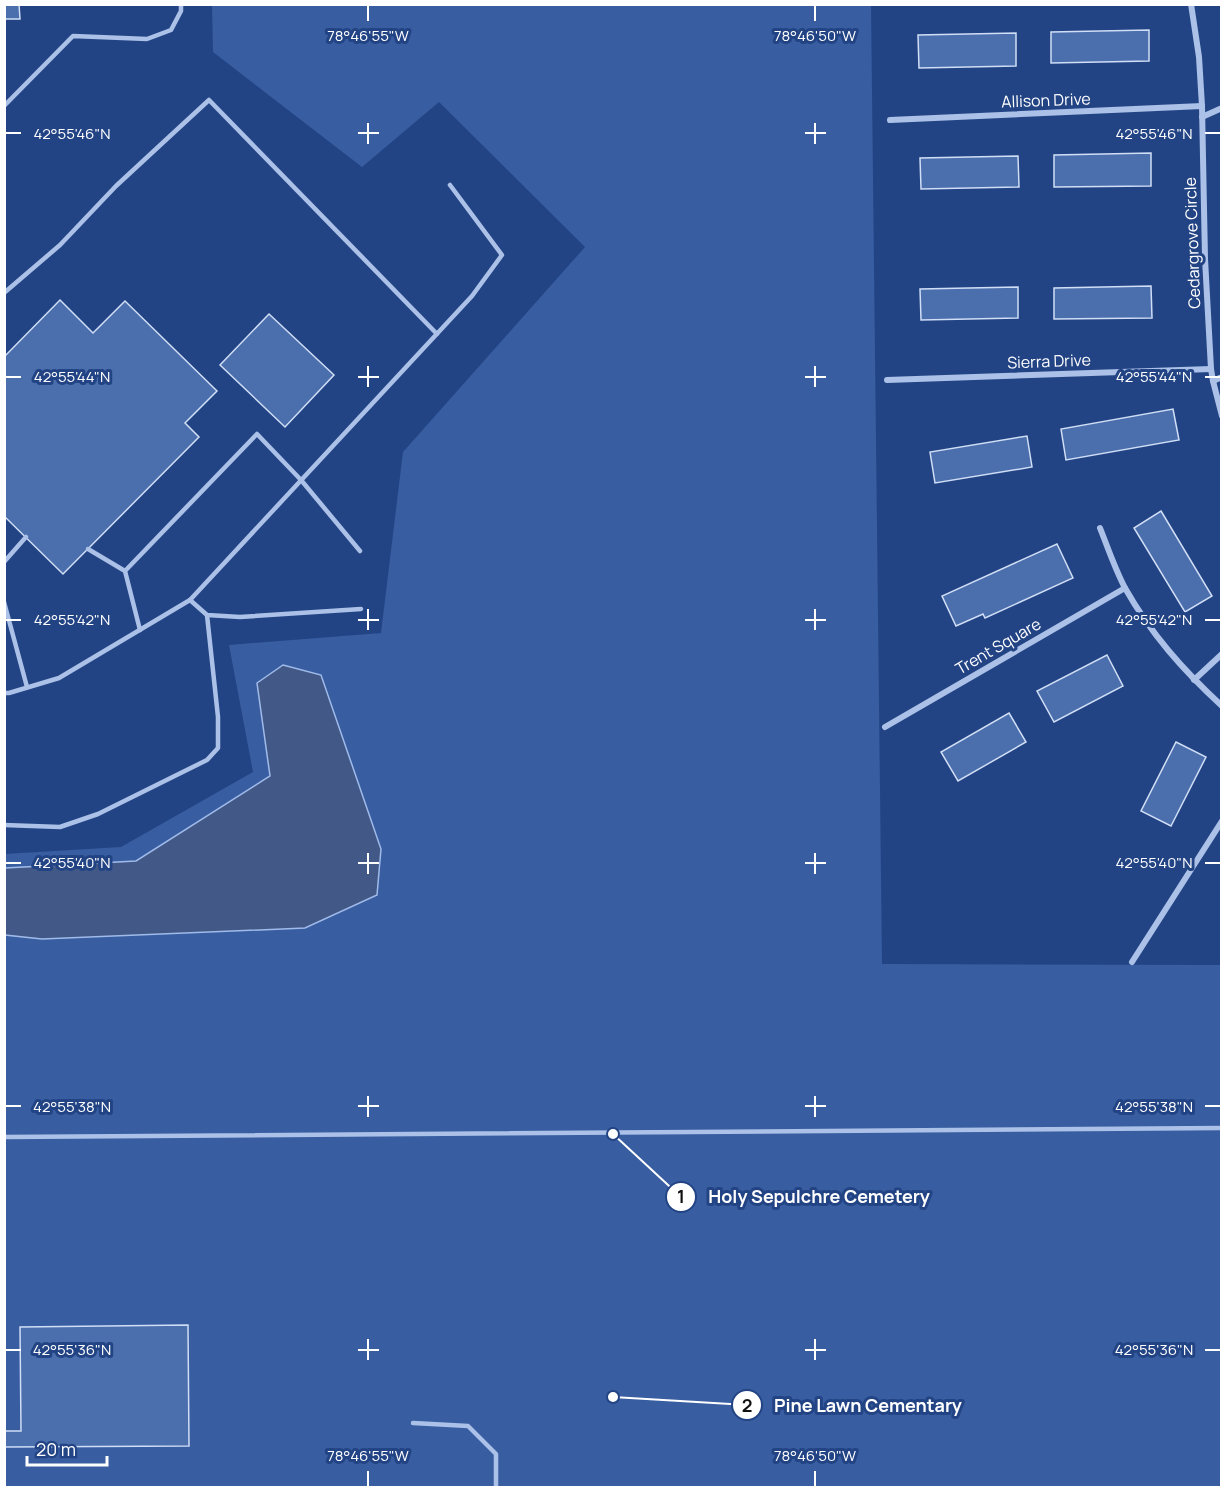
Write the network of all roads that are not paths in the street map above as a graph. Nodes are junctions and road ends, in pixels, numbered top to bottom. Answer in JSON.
{"nodes":[{"id":1,"x":181,"y":4,"type":"edge"},
{"id":2,"x":1191,"y":4,"type":"edge"},
{"id":3,"x":4,"y":106,"type":"edge"},
{"id":4,"x":1202,"y":106,"type":"junction"},
{"id":5,"x":1221,"y":108,"type":"edge"},
{"id":6,"x":1202,"y":117,"type":"junction"},
{"id":7,"x":890,"y":120,"type":"dead end"},
{"id":8,"x":450,"y":185,"type":"dead end"},
{"id":9,"x":4,"y":293,"type":"edge"},
{"id":10,"x":437,"y":334,"type":"junction"},
{"id":11,"x":1211,"y":369,"type":"junction"},
{"id":12,"x":1221,"y":377,"type":"edge"},
{"id":13,"x":887,"y":380,"type":"dead end"},
{"id":14,"x":1213,"y":381,"type":"junction"},
{"id":15,"x":1221,"y":416,"type":"edge"},
{"id":16,"x":301,"y":480,"type":"junction"},
{"id":17,"x":1100,"y":528,"type":"dead end"},
{"id":18,"x":26,"y":537,"type":"dead end"},
{"id":19,"x":88,"y":549,"type":"dead end"},
{"id":20,"x":360,"y":551,"type":"dead end"},
{"id":21,"x":4,"y":562,"type":"edge"},
{"id":22,"x":125,"y":571,"type":"junction"},
{"id":23,"x":1125,"y":588,"type":"junction"},
{"id":24,"x":190,"y":600,"type":"junction"},
{"id":25,"x":4,"y":602,"type":"edge"},
{"id":26,"x":361,"y":609,"type":"dead end"},
{"id":27,"x":207,"y":615,"type":"junction"},
{"id":28,"x":140,"y":630,"type":"junction"},
{"id":29,"x":1221,"y":654,"type":"edge"},
{"id":30,"x":1194,"y":680,"type":"junction"},
{"id":31,"x":27,"y":687,"type":"junction"},
{"id":32,"x":4,"y":693,"type":"edge"},
{"id":33,"x":1221,"y":706,"type":"edge"},
{"id":34,"x":885,"y":727,"type":"dead end"},
{"id":35,"x":1221,"y":820,"type":"edge"},
{"id":36,"x":4,"y":825,"type":"edge"},
{"id":37,"x":1132,"y":962,"type":"dead end"},
{"id":38,"x":1221,"y":1128,"type":"edge"},
{"id":39,"x":4,"y":1137,"type":"edge"},
{"id":40,"x":413,"y":1423,"type":"dead end"},
{"id":41,"x":496,"y":1488,"type":"edge"}],
"edges":[{"from":1,"to":3,"type":"lane"},
{"from":2,"to":4,"type":"street"},
{"from":4,"to":6,"type":"street","name":"Cedargrove Circle"},
{"from":4,"to":7,"type":"street","name":"Allison Drive"},
{"from":5,"to":6,"type":"street"},
{"from":6,"to":11,"type":"street","name":"Cedargrove Circle"},
{"from":8,"to":10,"type":"lane"},
{"from":9,"to":10,"type":"lane"},
{"from":10,"to":16,"type":"lane"},
{"from":11,"to":13,"type":"street","name":"Sierra Drive"},
{"from":11,"to":14,"type":"street","name":"Cedargrove Circle"},
{"from":12,"to":14,"type":"street"},
{"from":14,"to":15,"type":"street"},
{"from":16,"to":20,"type":"lane"},
{"from":16,"to":22,"type":"lane"},
{"from":16,"to":24,"type":"lane"},
{"from":17,"to":23,"type":"street"},
{"from":18,"to":21,"type":"lane"},
{"from":19,"to":22,"type":"lane"},
{"from":22,"to":28,"type":"lane"},
{"from":23,"to":30,"type":"street"},
{"from":23,"to":34,"type":"street","name":"Trent Square"},
{"from":24,"to":27,"type":"lane"},
{"from":24,"to":28,"type":"lane"},
{"from":25,"to":31,"type":"lane"},
{"from":26,"to":27,"type":"lane"},
{"from":27,"to":36,"type":"lane"},
{"from":28,"to":31,"type":"lane"},
{"from":29,"to":30,"type":"street"},
{"from":30,"to":33,"type":"street"},
{"from":31,"to":32,"type":"lane"},
{"from":35,"to":37,"type":"street"},
{"from":38,"to":39,"type":"lane"},
{"from":40,"to":41,"type":"lane"}]}
